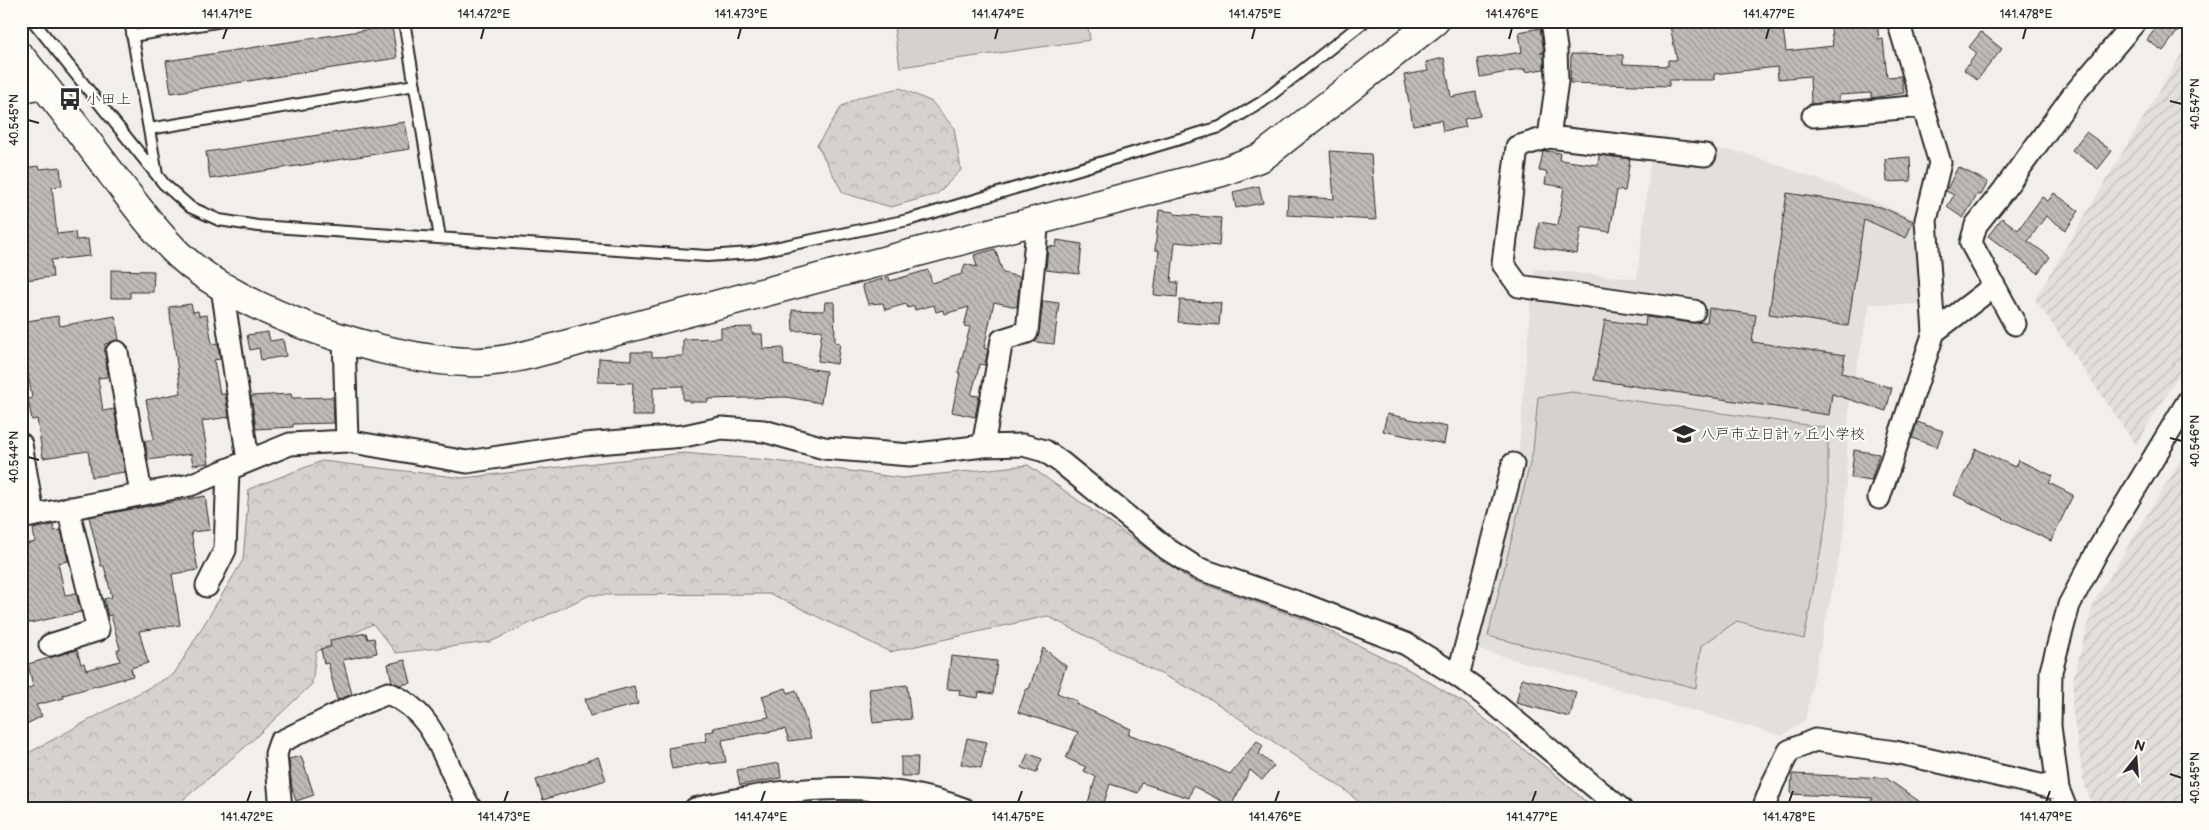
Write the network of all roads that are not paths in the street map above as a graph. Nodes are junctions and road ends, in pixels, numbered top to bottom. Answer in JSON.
{"nodes":[{"id":1,"x":33,"y":21,"type":"edge"},
{"id":2,"x":130,"y":21,"type":"edge"},
{"id":3,"x":222,"y":21,"type":"edge"},
{"id":4,"x":404,"y":21,"type":"edge"},
{"id":5,"x":1365,"y":21,"type":"edge"},
{"id":6,"x":1435,"y":21,"type":"edge"},
{"id":7,"x":1552,"y":21,"type":"edge"},
{"id":8,"x":1898,"y":21,"type":"edge"},
{"id":9,"x":2136,"y":21,"type":"edge"},
{"id":10,"x":132,"y":36,"type":"junction"},
{"id":11,"x":21,"y":57,"type":"edge"},
{"id":12,"x":414,"y":85,"type":"junction"},
{"id":13,"x":33,"y":89,"type":"edge"},
{"id":14,"x":1924,"y":106,"type":"junction"},
{"id":15,"x":1813,"y":116,"type":"dead end"},
{"id":16,"x":149,"y":129,"type":"junction"},
{"id":17,"x":1549,"y":137,"type":"junction"},
{"id":18,"x":1705,"y":155,"type":"dead end"},
{"id":19,"x":157,"y":176,"type":"junction"},
{"id":20,"x":1038,"y":219,"type":"junction"},
{"id":21,"x":440,"y":238,"type":"junction"},
{"id":22,"x":1994,"y":286,"type":"junction"},
{"id":23,"x":222,"y":288,"type":"junction"},
{"id":24,"x":1694,"y":311,"type":"dead end"},
{"id":25,"x":2016,"y":324,"type":"dead end"},
{"id":26,"x":1934,"y":332,"type":"junction"},
{"id":27,"x":344,"y":338,"type":"junction"},
{"id":28,"x":117,"y":352,"type":"dead end"},
{"id":29,"x":2188,"y":400,"type":"edge"},
{"id":30,"x":347,"y":440,"type":"junction"},
{"id":31,"x":21,"y":444,"type":"edge"},
{"id":32,"x":983,"y":446,"type":"junction"},
{"id":33,"x":248,"y":460,"type":"junction"},
{"id":34,"x":1513,"y":464,"type":"dead end"},
{"id":35,"x":228,"y":470,"type":"junction"},
{"id":36,"x":141,"y":494,"type":"junction"},
{"id":37,"x":1878,"y":498,"type":"dead end"},
{"id":38,"x":68,"y":508,"type":"junction"},
{"id":39,"x":27,"y":516,"type":"edge"},
{"id":40,"x":207,"y":586,"type":"dead end"},
{"id":41,"x":50,"y":645,"type":"dead end"},
{"id":42,"x":1458,"y":676,"type":"junction"},
{"id":43,"x":2062,"y":799,"type":"edge"},
{"id":44,"x":914,"y":802,"type":"edge"},
{"id":45,"x":281,"y":809,"type":"edge"},
{"id":46,"x":471,"y":809,"type":"edge"},
{"id":47,"x":696,"y":809,"type":"edge"},
{"id":48,"x":964,"y":809,"type":"edge"},
{"id":49,"x":1621,"y":809,"type":"edge"},
{"id":50,"x":1764,"y":809,"type":"edge"}],
"edges":[{"from":1,"to":19,"type":"lane"},
{"from":2,"to":10,"type":"lane"},
{"from":3,"to":10,"type":"lane"},
{"from":4,"to":12,"type":"lane"},
{"from":5,"to":21,"type":"lane"},
{"from":6,"to":20,"type":"street"},
{"from":7,"to":17,"type":"street"},
{"from":8,"to":14,"type":"street"},
{"from":9,"to":22,"type":"street"},
{"from":10,"to":16,"type":"lane"},
{"from":11,"to":13,"type":"street"},
{"from":12,"to":16,"type":"lane"},
{"from":12,"to":21,"type":"lane"},
{"from":13,"to":23,"type":"street"},
{"from":14,"to":15,"type":"street"},
{"from":14,"to":26,"type":"street"},
{"from":16,"to":19,"type":"lane"},
{"from":17,"to":18,"type":"street"},
{"from":17,"to":24,"type":"street"},
{"from":19,"to":21,"type":"lane"},
{"from":20,"to":27,"type":"street"},
{"from":20,"to":32,"type":"street"},
{"from":22,"to":25,"type":"street"},
{"from":22,"to":26,"type":"street"},
{"from":23,"to":27,"type":"street"},
{"from":23,"to":33,"type":"street"},
{"from":26,"to":37,"type":"street"},
{"from":27,"to":30,"type":"street"},
{"from":28,"to":36,"type":"street"},
{"from":29,"to":43,"type":"street"},
{"from":30,"to":32,"type":"street"},
{"from":30,"to":33,"type":"street"},
{"from":31,"to":39,"type":"street"},
{"from":32,"to":42,"type":"street"},
{"from":33,"to":35,"type":"street"},
{"from":34,"to":42,"type":"street"},
{"from":35,"to":36,"type":"street"},
{"from":35,"to":40,"type":"street"},
{"from":36,"to":38,"type":"street"},
{"from":38,"to":39,"type":"street"},
{"from":38,"to":41,"type":"street"},
{"from":42,"to":49,"type":"street"},
{"from":43,"to":50,"type":"street"},
{"from":44,"to":47,"type":"street"},
{"from":44,"to":48,"type":"street"},
{"from":45,"to":46,"type":"street"}]}
